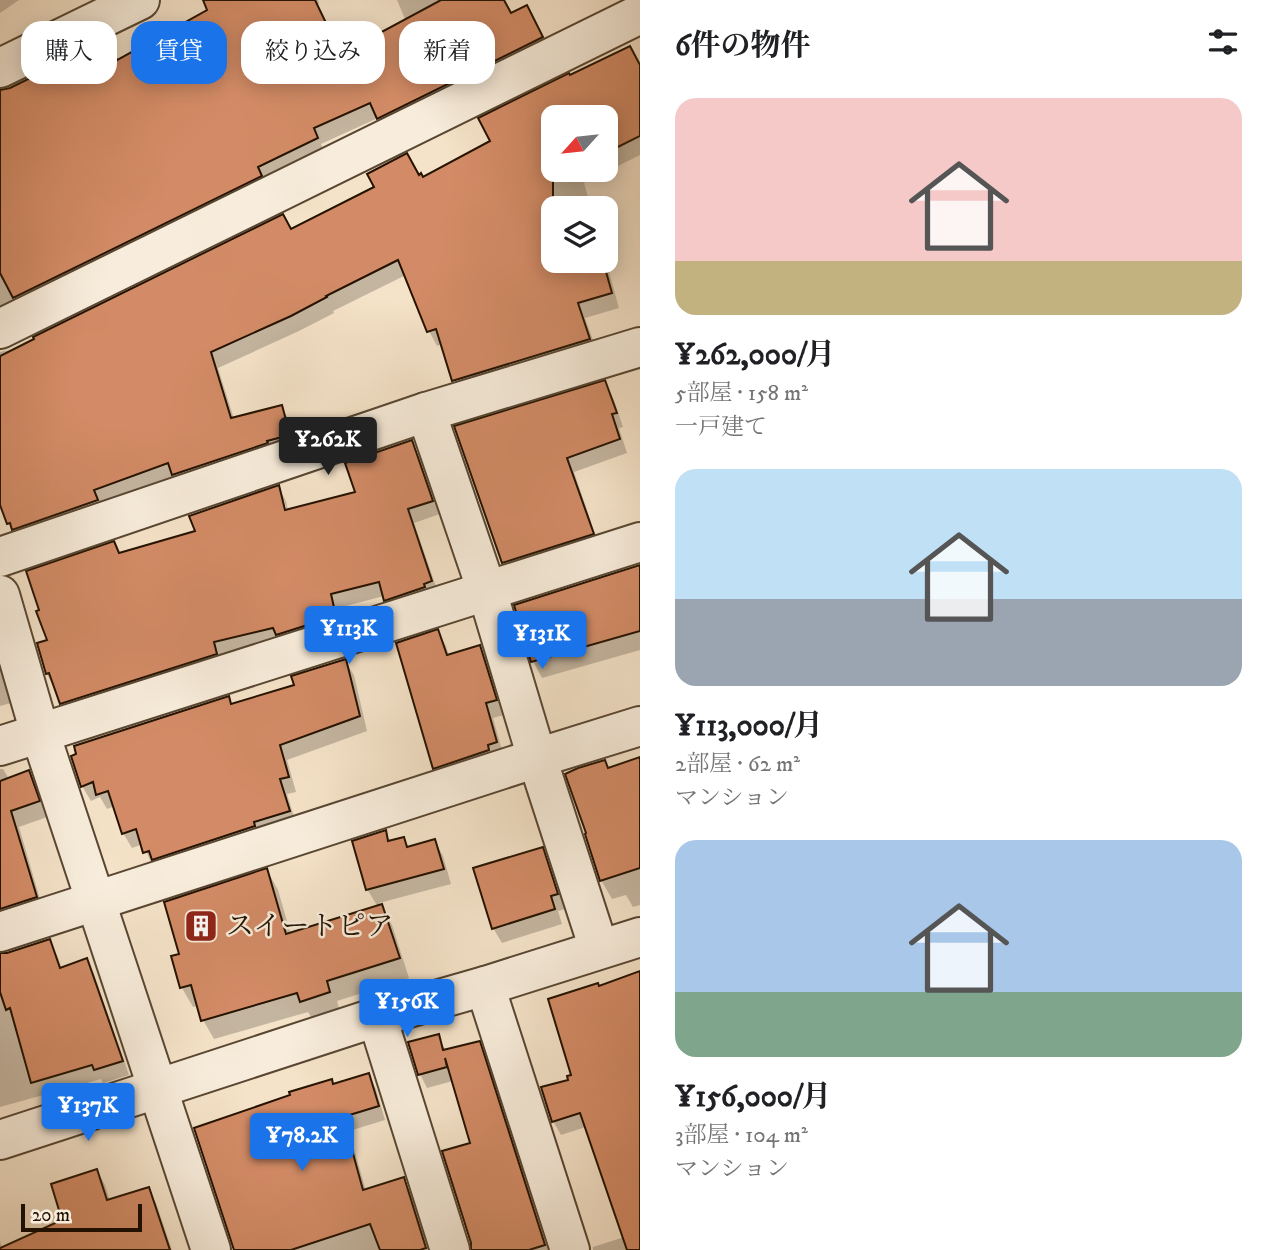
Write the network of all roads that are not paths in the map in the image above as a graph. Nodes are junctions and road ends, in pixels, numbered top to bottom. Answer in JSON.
{"nodes":[{"id":1,"x":140,"y":0,"type":"edge"},
{"id":2,"x":634,"y":13,"type":"edge"},
{"id":3,"x":0,"y":68,"type":"edge"},
{"id":4,"x":0,"y":329,"type":"edge"},
{"id":5,"x":640,"y":347,"type":"edge"},
{"id":6,"x":426,"y":412,"type":"junction"},
{"id":7,"x":640,"y":542,"type":"edge"},
{"id":8,"x":0,"y":557,"type":"edge"},
{"id":9,"x":487,"y":591,"type":"junction"},
{"id":10,"x":0,"y":595,"type":"edge"},
{"id":11,"x":640,"y":726,"type":"edge"},
{"id":12,"x":40,"y":733,"type":"junction"},
{"id":13,"x":0,"y":746,"type":"edge"},
{"id":14,"x":537,"y":758,"type":"junction"},
{"id":15,"x":97,"y":902,"type":"junction"},
{"id":16,"x":0,"y":932,"type":"edge"},
{"id":17,"x":640,"y":937,"type":"edge"},
{"id":18,"x":599,"y":949,"type":"junction"},
{"id":19,"x":485,"y":986,"type":"junction"},
{"id":20,"x":377,"y":1017,"type":"junction"},
{"id":21,"x":158,"y":1090,"type":"junction"},
{"id":22,"x":0,"y":1140,"type":"edge"},
{"id":23,"x":211,"y":1250,"type":"edge"},
{"id":24,"x":450,"y":1250,"type":"edge"},
{"id":25,"x":570,"y":1250,"type":"edge"}],
"edges":[{"from":1,"to":3,"type":"street"},
{"from":2,"to":4,"type":"street"},
{"from":5,"to":6,"type":"street"},
{"from":6,"to":8,"type":"street"},
{"from":6,"to":9,"type":"street"},
{"from":7,"to":9,"type":"street"},
{"from":9,"to":12,"type":"street"},
{"from":9,"to":14,"type":"street"},
{"from":10,"to":12,"type":"street"},
{"from":11,"to":14,"type":"street"},
{"from":12,"to":13,"type":"street"},
{"from":12,"to":15,"type":"street"},
{"from":14,"to":15,"type":"street"},
{"from":14,"to":18,"type":"street"},
{"from":15,"to":16,"type":"street"},
{"from":15,"to":21,"type":"street"},
{"from":17,"to":18,"type":"street"},
{"from":18,"to":19,"type":"street"},
{"from":19,"to":20,"type":"street"},
{"from":19,"to":25,"type":"street"},
{"from":20,"to":21,"type":"street"},
{"from":20,"to":24,"type":"street"},
{"from":21,"to":22,"type":"street"},
{"from":21,"to":23,"type":"street"}]}
